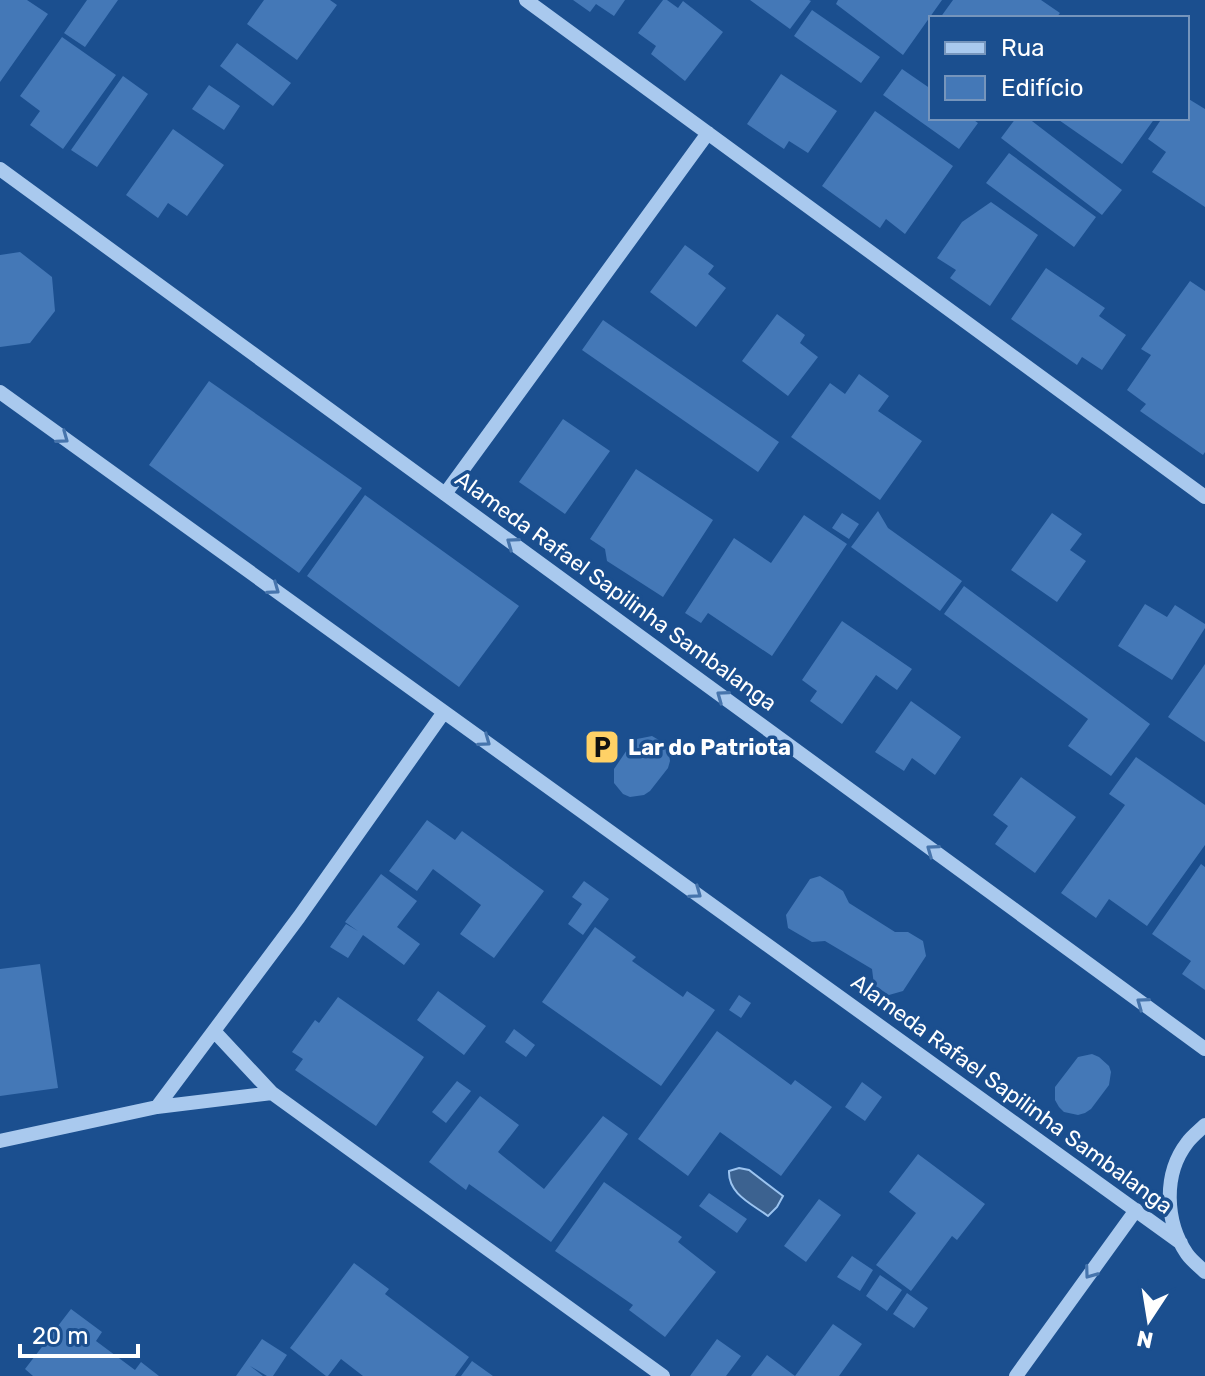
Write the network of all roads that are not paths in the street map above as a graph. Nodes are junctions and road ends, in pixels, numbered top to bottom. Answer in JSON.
{"nodes":[{"id":1,"x":526,"y":0,"type":"edge"},
{"id":2,"x":708,"y":133,"type":"junction"},
{"id":3,"x":0,"y":169,"type":"edge"},
{"id":4,"x":0,"y":392,"type":"edge"},
{"id":5,"x":445,"y":494,"type":"junction"},
{"id":6,"x":1205,"y":497,"type":"edge"},
{"id":7,"x":444,"y":712,"type":"junction"},
{"id":8,"x":214,"y":1031,"type":"junction"},
{"id":9,"x":1205,"y":1049,"type":"edge"},
{"id":10,"x":272,"y":1093,"type":"junction"},
{"id":11,"x":157,"y":1107,"type":"junction"},
{"id":12,"x":1205,"y":1125,"type":"edge"},
{"id":13,"x":0,"y":1141,"type":"edge"},
{"id":14,"x":1136,"y":1210,"type":"junction"},
{"id":15,"x":1181,"y":1243,"type":"junction"},
{"id":16,"x":1205,"y":1272,"type":"edge"},
{"id":17,"x":663,"y":1376,"type":"edge"},
{"id":18,"x":1016,"y":1376,"type":"edge"}],
"edges":[{"from":1,"to":2,"type":"street"},
{"from":2,"to":5,"type":"street"},
{"from":2,"to":6,"type":"street"},
{"from":3,"to":5,"type":"street","name":"Alameda Rafael Sapilinha Sambalanga"},
{"from":4,"to":7,"type":"street","name":"Alameda Rafael Sapilinha Sambalanga","one_way":true},
{"from":9,"to":5,"type":"street","name":"Alameda Rafael Sapilinha Sambalanga","one_way":true},
{"from":7,"to":8,"type":"street"},
{"from":7,"to":14,"type":"street","name":"Alameda Rafael Sapilinha Sambalanga","one_way":true},
{"from":8,"to":10,"type":"street"},
{"from":8,"to":11,"type":"street"},
{"from":10,"to":11,"type":"street"},
{"from":10,"to":17,"type":"street"},
{"from":11,"to":13,"type":"street"},
{"from":12,"to":15,"type":"street","name":"Alameda Rafael Sapilinha Sambalanga"},
{"from":14,"to":15,"type":"street","name":"Alameda Rafael Sapilinha Sambalanga"},
{"from":14,"to":18,"type":"street","one_way":true},
{"from":15,"to":16,"type":"street","name":"Alameda Rafael Sapilinha Sambalanga"}]}
